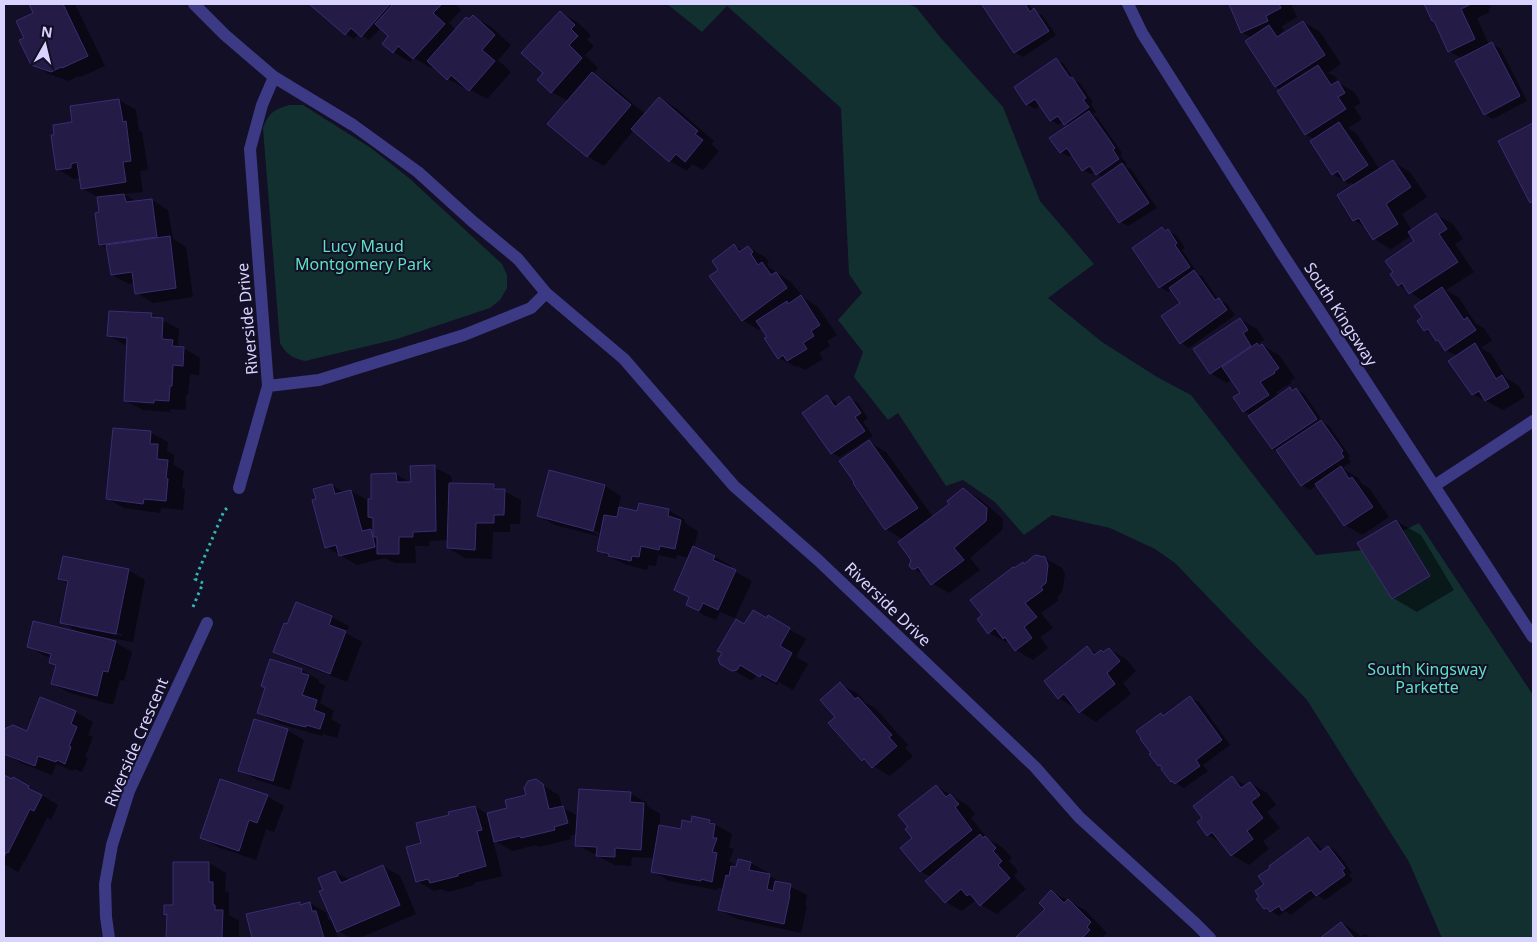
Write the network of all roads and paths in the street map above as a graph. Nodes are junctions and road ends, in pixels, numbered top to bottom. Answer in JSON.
{"nodes":[{"id":1,"x":194,"y":4,"type":"edge"},
{"id":2,"x":1128,"y":4,"type":"edge"},
{"id":3,"x":274,"y":77,"type":"junction"},
{"id":4,"x":546,"y":292,"type":"junction"},
{"id":5,"x":268,"y":386,"type":"junction"},
{"id":6,"x":1533,"y":421,"type":"edge"},
{"id":7,"x":1434,"y":486,"type":"junction"},
{"id":8,"x":239,"y":488,"type":"joint"},
{"id":9,"x":193,"y":607,"type":"dead end"},
{"id":10,"x":207,"y":623,"type":"dead end"},
{"id":11,"x":1533,"y":637,"type":"edge"},
{"id":12,"x":109,"y":938,"type":"edge"},
{"id":13,"x":1210,"y":938,"type":"edge"}],
"edges":[{"from":1,"to":3,"type":"street","name":"Riverside Drive"},
{"from":2,"to":7,"type":"street","name":"South Kingsway"},
{"from":3,"to":4,"type":"street","name":"Riverside Drive"},
{"from":3,"to":5,"type":"street","name":"Riverside Drive"},
{"from":4,"to":5,"type":"street","name":"Riverside Drive"},
{"from":4,"to":13,"type":"street","name":"Riverside Drive"},
{"from":5,"to":8,"type":"street"},
{"from":6,"to":7,"type":"street"},
{"from":7,"to":11,"type":"street","name":"South Kingsway"},
{"from":8,"to":9,"type":"path"},
{"from":10,"to":12,"type":"street","name":"Riverside Crescent"}]}
